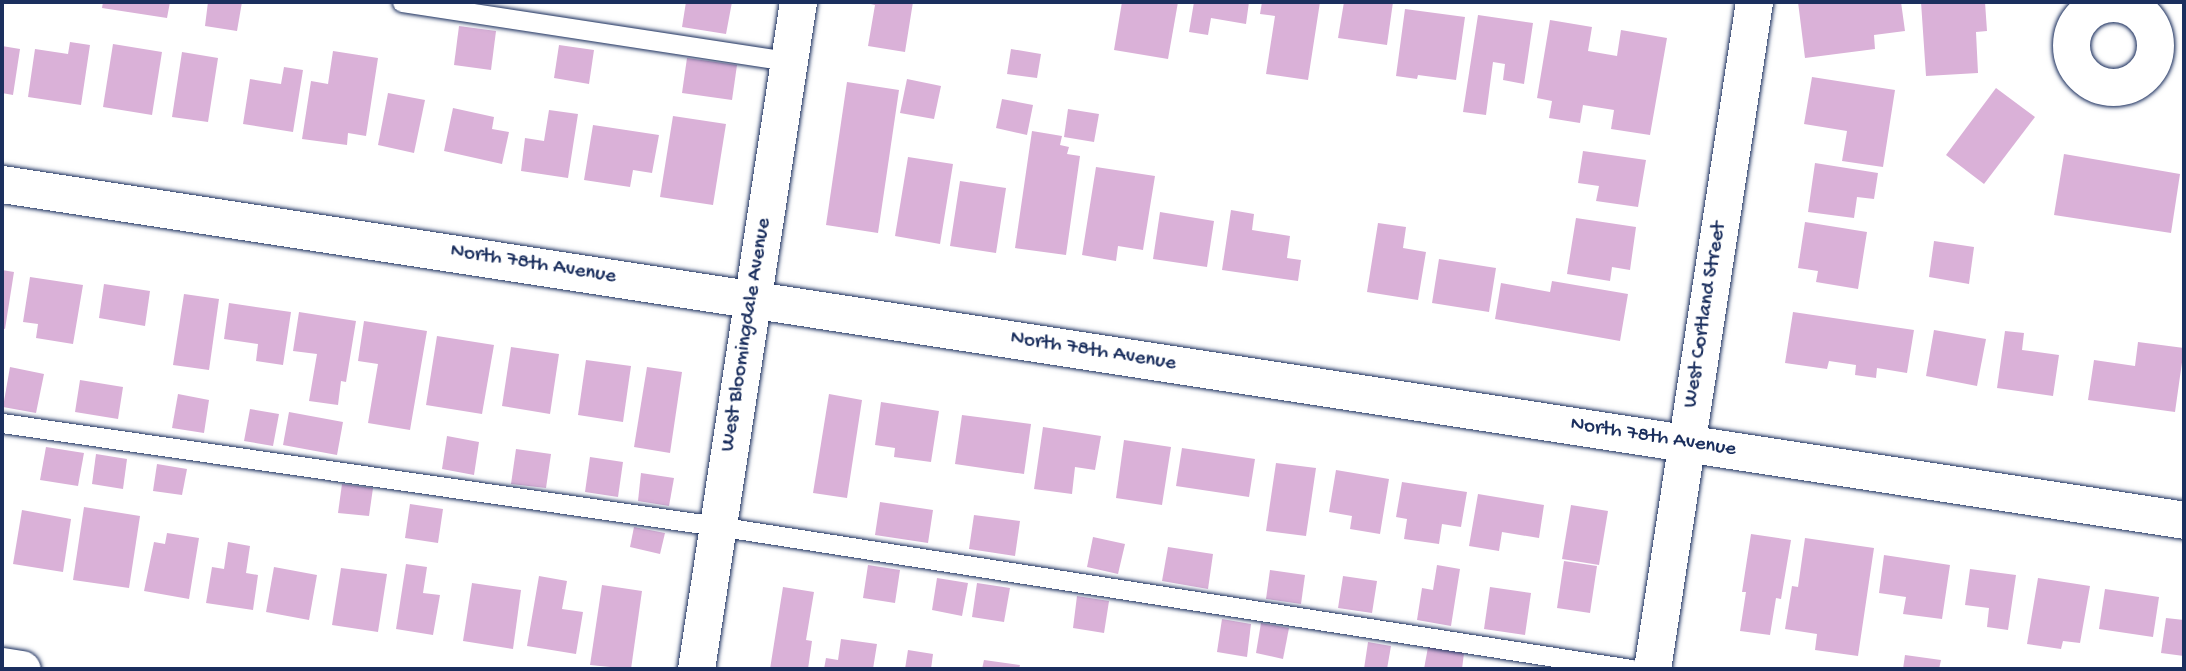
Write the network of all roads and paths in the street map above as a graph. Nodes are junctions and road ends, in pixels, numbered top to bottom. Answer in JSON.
{"nodes":[{"id":1,"x":402,"y":2,"type":"edge"},
{"id":2,"x":798,"y":2,"type":"edge"},
{"id":3,"x":1754,"y":2,"type":"edge"},
{"id":4,"x":789,"y":61,"type":"junction"},
{"id":5,"x":2,"y":184,"type":"edge"},
{"id":6,"x":752,"y":299,"type":"junction"},
{"id":7,"x":2,"y":423,"type":"edge"},
{"id":8,"x":1686,"y":443,"type":"junction"},
{"id":9,"x":2184,"y":520,"type":"edge"},
{"id":10,"x":718,"y":526,"type":"junction"},
{"id":11,"x":2,"y":666,"type":"edge"},
{"id":12,"x":22,"y":669,"type":"edge"},
{"id":13,"x":696,"y":669,"type":"edge"},
{"id":14,"x":1631,"y":669,"type":"edge"},
{"id":15,"x":1652,"y":669,"type":"edge"}],
"edges":[{"from":1,"to":4,"type":"lane"},
{"from":2,"to":4,"type":"street","name":"West Bloomingdale Avenue"},
{"from":3,"to":8,"type":"street","name":"West Cortland Street"},
{"from":4,"to":6,"type":"street","name":"West Bloomingdale Avenue"},
{"from":5,"to":6,"type":"street","name":"North 78th Avenue"},
{"from":6,"to":8,"type":"street","name":"North 78th Avenue"},
{"from":6,"to":10,"type":"street","name":"West Bloomingdale Avenue"},
{"from":7,"to":10,"type":"lane"},
{"from":8,"to":9,"type":"street","name":"North 78th Avenue"},
{"from":8,"to":15,"type":"street","name":"West Cortland Street"},
{"from":10,"to":13,"type":"street","name":"West Bloomingdale Avenue"},
{"from":10,"to":14,"type":"lane"},
{"from":11,"to":12,"type":"street"}]}
